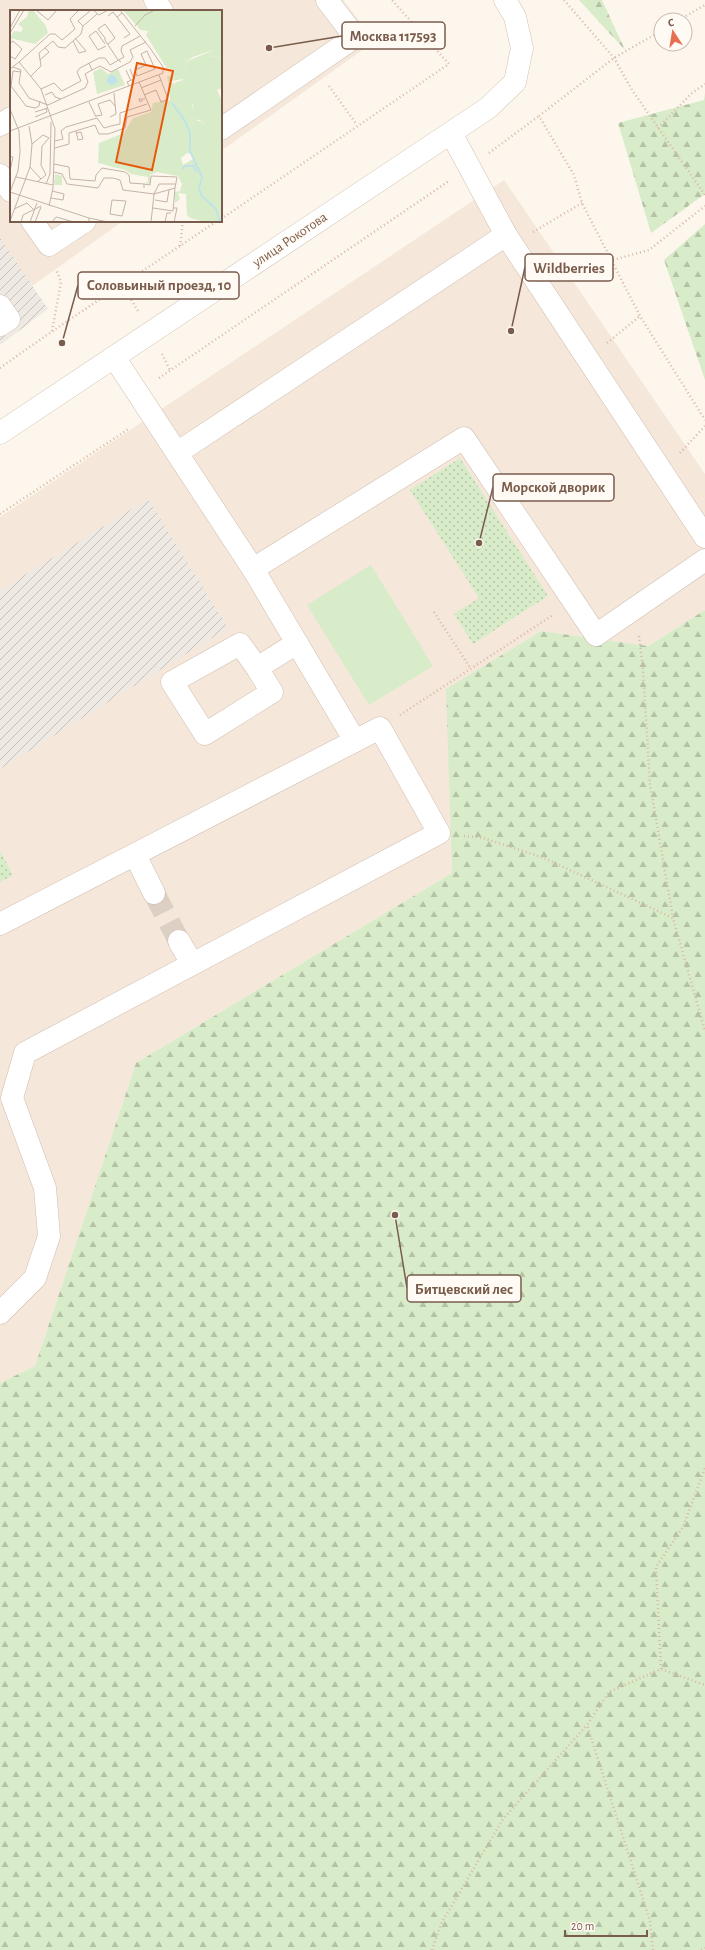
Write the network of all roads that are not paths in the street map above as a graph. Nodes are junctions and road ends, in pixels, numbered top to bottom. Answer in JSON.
{"nodes":[{"id":1,"x":155,"y":0,"type":"edge"},
{"id":2,"x":327,"y":0,"type":"edge"},
{"id":3,"x":505,"y":0,"type":"edge"},
{"id":4,"x":161,"y":10,"type":"edge"},
{"id":5,"x":10,"y":119,"type":"edge"},
{"id":6,"x":0,"y":125,"type":"edge"},
{"id":7,"x":222,"y":128,"type":"edge"},
{"id":8,"x":451,"y":133,"type":"junction"},
{"id":9,"x":0,"y":175,"type":"edge"},
{"id":10,"x":10,"y":190,"type":"edge"},
{"id":11,"x":33,"y":222,"type":"edge"},
{"id":12,"x":84,"y":222,"type":"edge"},
{"id":13,"x":509,"y":240,"type":"junction"},
{"id":14,"x":0,"y":306,"type":"edge"},
{"id":15,"x":0,"y":325,"type":"edge"},
{"id":16,"x":114,"y":357,"type":"junction"},
{"id":17,"x":0,"y":433,"type":"edge"},
{"id":18,"x":177,"y":453,"type":"junction"},
{"id":19,"x":705,"y":537,"type":"edge"},
{"id":20,"x":705,"y":560,"type":"edge"},
{"id":21,"x":253,"y":569,"type":"junction"},
{"id":22,"x":297,"y":643,"type":"junction"},
{"id":23,"x":257,"y":668,"type":"dead end"},
{"id":24,"x":355,"y":741,"type":"junction"},
{"id":25,"x":135,"y":854,"type":"junction"},
{"id":26,"x":154,"y":893,"type":"tunnel mouth"},
{"id":27,"x":0,"y":924,"type":"edge"},
{"id":28,"x":179,"y":941,"type":"tunnel mouth"},
{"id":29,"x":192,"y":964,"type":"junction"},
{"id":30,"x":0,"y":1312,"type":"edge"}],
"edges":[{"from":1,"to":4,"type":"street"},
{"from":2,"to":7,"type":"street"},
{"from":3,"to":8,"type":"street","name":"улица Рокотова"},
{"from":5,"to":6,"type":"street"},
{"from":8,"to":13,"type":"street"},
{"from":8,"to":16,"type":"street","name":"улица Рокотова"},
{"from":9,"to":10,"type":"street"},
{"from":11,"to":12,"type":"street"},
{"from":13,"to":18,"type":"street"},
{"from":13,"to":19,"type":"street"},
{"from":14,"to":15,"type":"street"},
{"from":16,"to":17,"type":"street","name":"улица Рокотова"},
{"from":16,"to":18,"type":"street"},
{"from":18,"to":21,"type":"street"},
{"from":20,"to":21,"type":"street"},
{"from":21,"to":22,"type":"street"},
{"from":22,"to":23,"type":"street"},
{"from":22,"to":24,"type":"street"},
{"from":24,"to":25,"type":"street"},
{"from":24,"to":29,"type":"street"},
{"from":25,"to":26,"type":"street"},
{"from":25,"to":27,"type":"street"},
{"from":28,"to":29,"type":"street"},
{"from":29,"to":30,"type":"street"}]}
